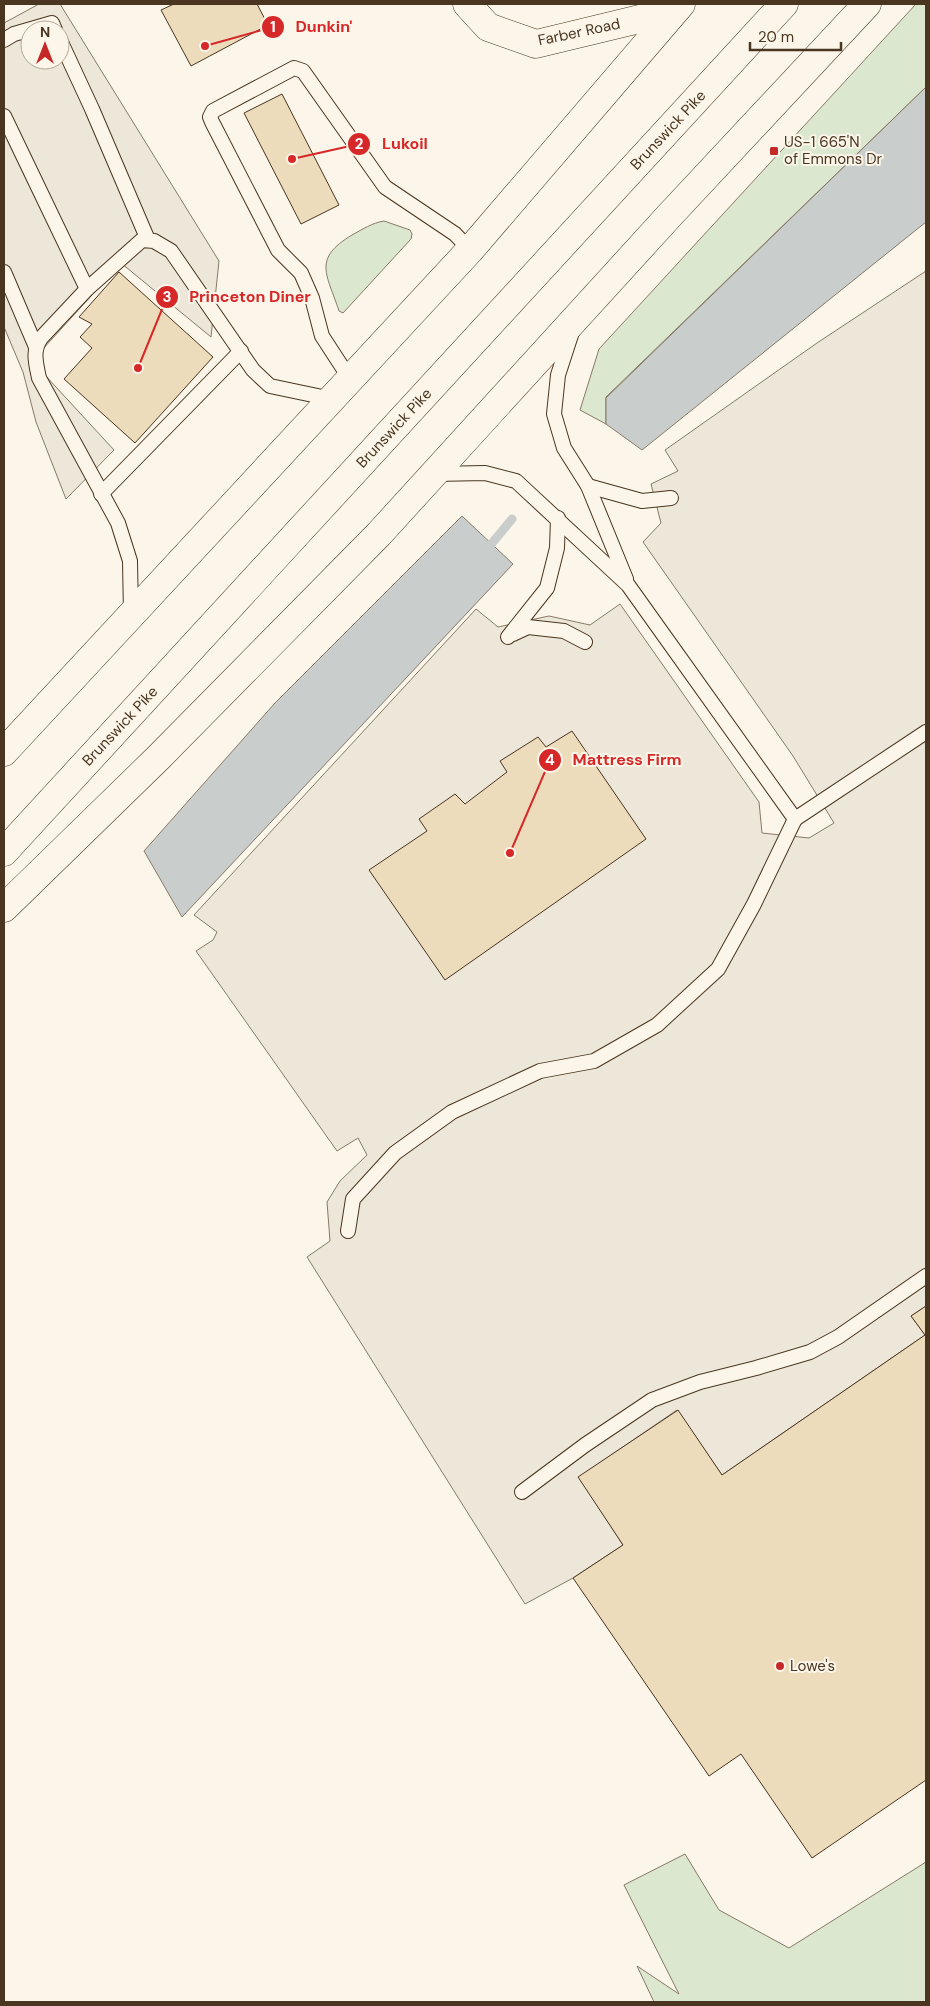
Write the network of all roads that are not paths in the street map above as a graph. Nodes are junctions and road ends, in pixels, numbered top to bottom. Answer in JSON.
{"nodes":[{"id":1,"x":467,"y":4,"type":"edge"},
{"id":2,"x":784,"y":4,"type":"edge"},
{"id":3,"x":867,"y":4,"type":"edge"},
{"id":4,"x":677,"y":8,"type":"edge"},
{"id":5,"x":20,"y":32,"type":"edge"},
{"id":6,"x":4,"y":40,"type":"edge"},
{"id":7,"x":70,"y":62,"type":"edge"},
{"id":8,"x":4,"y":116,"type":"edge"},
{"id":9,"x":148,"y":240,"type":"junction"},
{"id":10,"x":470,"y":250,"type":"junction"},
{"id":11,"x":4,"y":272,"type":"edge"},
{"id":12,"x":87,"y":289,"type":"junction"},
{"id":13,"x":576,"y":318,"type":"junction"},
{"id":14,"x":36,"y":347,"type":"junction"},
{"id":15,"x":240,"y":351,"type":"junction"},
{"id":16,"x":341,"y":389,"type":"junction"},
{"id":17,"x":434,"y":474,"type":"junction"},
{"id":18,"x":588,"y":486,"type":"junction"},
{"id":19,"x":101,"y":494,"type":"junction"},
{"id":20,"x":671,"y":498,"type":"dead end"},
{"id":21,"x":558,"y":518,"type":"junction"},
{"id":22,"x":628,"y":585,"type":"junction"},
{"id":23,"x":131,"y":614,"type":"junction"},
{"id":24,"x":585,"y":642,"type":"dead end"},
{"id":25,"x":926,"y":732,"type":"edge"},
{"id":26,"x":4,"y":752,"type":"edge"},
{"id":27,"x":795,"y":819,"type":"junction"},
{"id":28,"x":4,"y":852,"type":"edge"},
{"id":29,"x":4,"y":908,"type":"edge"},
{"id":30,"x":348,"y":1231,"type":"dead end"},
{"id":31,"x":926,"y":1276,"type":"edge"},
{"id":32,"x":522,"y":1492,"type":"dead end"}],
"edges":[{"from":1,"to":4,"type":"main road","name":"Farber Road"},
{"from":2,"to":28,"type":"main road","name":"Brunswick Pike"},
{"from":3,"to":13,"type":"main road"},
{"from":4,"to":10,"type":"main road"},
{"from":5,"to":6,"type":"lane"},
{"from":7,"to":9,"type":"lane"},
{"from":8,"to":12,"type":"lane"},
{"from":9,"to":12,"type":"lane"},
{"from":9,"to":15,"type":"lane"},
{"from":10,"to":16,"type":"main road"},
{"from":10,"to":16,"type":"lane"},
{"from":11,"to":14,"type":"lane"},
{"from":12,"to":14,"type":"lane"},
{"from":13,"to":17,"type":"main road"},
{"from":13,"to":18,"type":"lane"},
{"from":14,"to":19,"type":"lane"},
{"from":15,"to":16,"type":"lane"},
{"from":15,"to":19,"type":"lane"},
{"from":16,"to":23,"type":"main road"},
{"from":17,"to":21,"type":"lane"},
{"from":17,"to":29,"type":"main road"},
{"from":18,"to":20,"type":"lane"},
{"from":18,"to":22,"type":"lane"},
{"from":19,"to":23,"type":"lane"},
{"from":21,"to":22,"type":"lane"},
{"from":21,"to":24,"type":"lane"},
{"from":22,"to":27,"type":"lane"},
{"from":23,"to":26,"type":"main road"},
{"from":25,"to":27,"type":"lane"},
{"from":27,"to":30,"type":"lane"},
{"from":31,"to":32,"type":"lane"}]}
